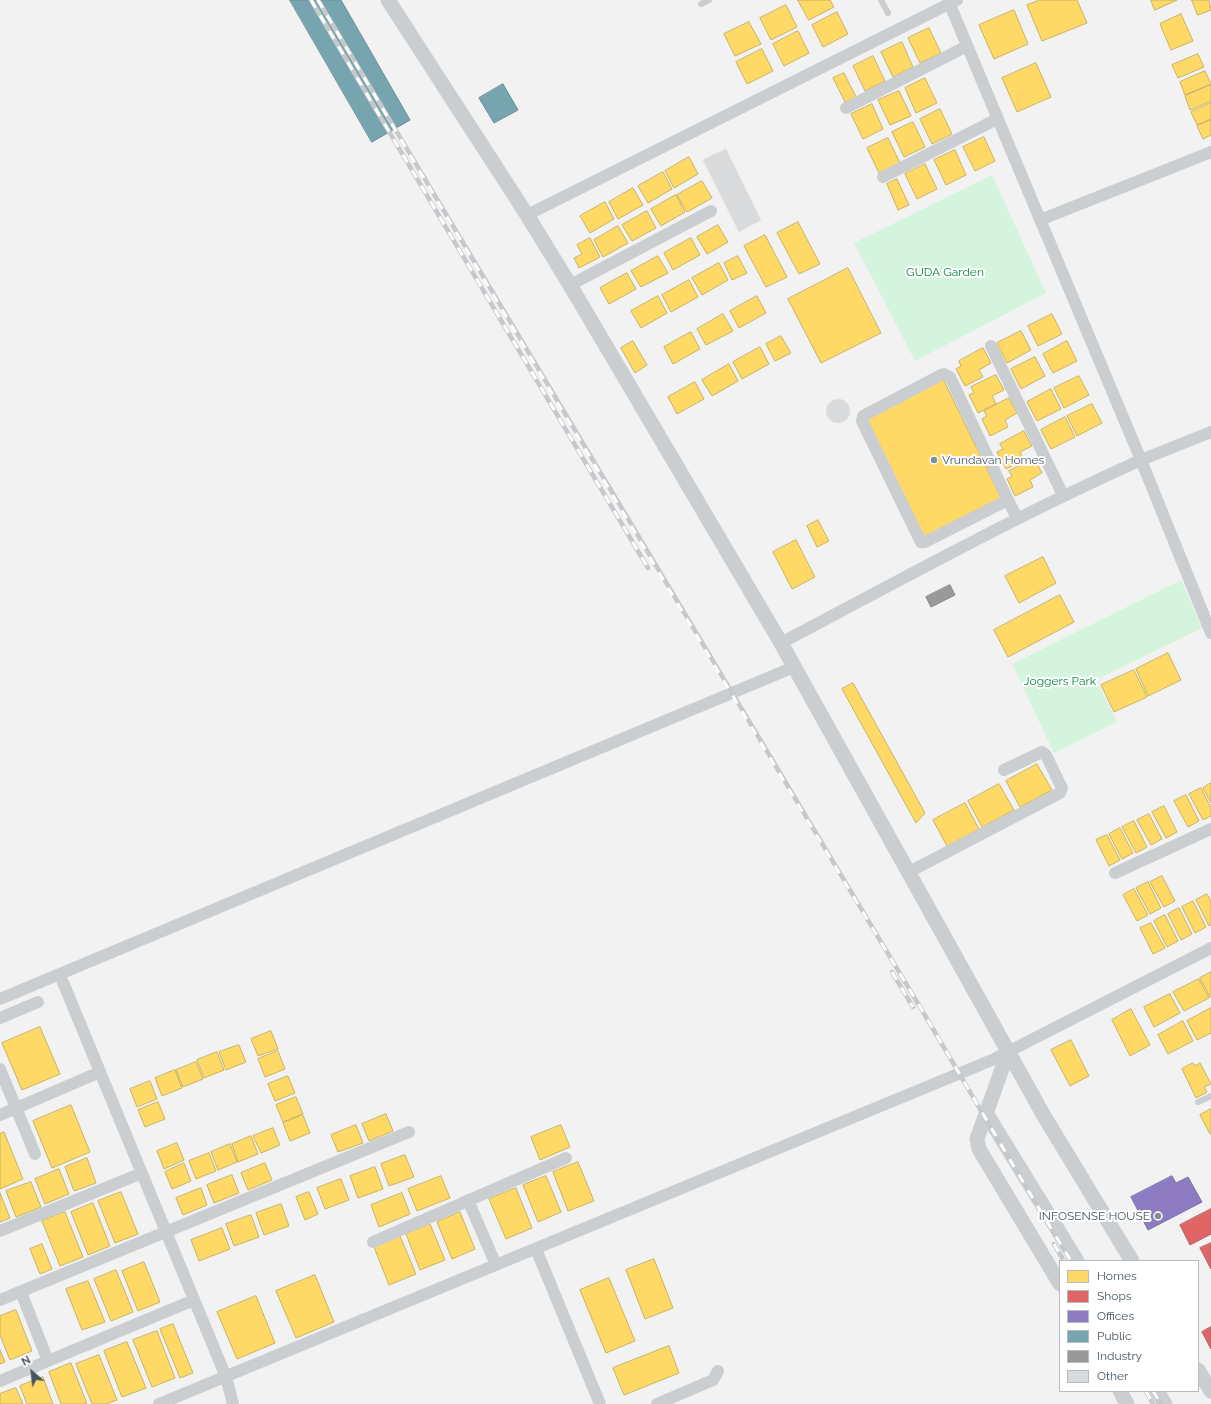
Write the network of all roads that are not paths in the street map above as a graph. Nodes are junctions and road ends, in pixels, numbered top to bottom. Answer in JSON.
{"nodes":[{"id":1,"x":388,"y":0,"type":"edge"},
{"id":2,"x":709,"y":0,"type":"edge"},
{"id":3,"x":881,"y":0,"type":"edge"},
{"id":4,"x":952,"y":1,"type":"edge"},
{"id":5,"x":701,"y":4,"type":"dead end"},
{"id":6,"x":888,"y":13,"type":"dead end"},
{"id":7,"x":967,"y":46,"type":"junction"},
{"id":8,"x":846,"y":108,"type":"dead end"},
{"id":9,"x":997,"y":119,"type":"junction"},
{"id":10,"x":1211,"y":152,"type":"edge"},
{"id":11,"x":883,"y":177,"type":"dead end"},
{"id":12,"x":711,"y":211,"type":"dead end"},
{"id":13,"x":527,"y":215,"type":"junction"},
{"id":14,"x":1040,"y":220,"type":"junction"},
{"id":15,"x":570,"y":284,"type":"junction"},
{"id":16,"x":991,"y":346,"type":"dead end"},
{"id":17,"x":1211,"y":432,"type":"edge"},
{"id":18,"x":1141,"y":460,"type":"junction"},
{"id":19,"x":1063,"y":495,"type":"junction"},
{"id":20,"x":1008,"y":500,"type":"junction"},
{"id":21,"x":1017,"y":518,"type":"junction"},
{"id":22,"x":939,"y":535,"type":"junction"},
{"id":23,"x":949,"y":554,"type":"junction"},
{"id":24,"x":1211,"y":633,"type":"edge"},
{"id":25,"x":781,"y":643,"type":"junction"},
{"id":26,"x":794,"y":667,"type":"junction"},
{"id":27,"x":1004,"y":770,"type":"dead end"},
{"id":28,"x":1211,"y":829,"type":"edge"},
{"id":29,"x":910,"y":872,"type":"junction"},
{"id":30,"x":1116,"y":873,"type":"dead end"},
{"id":31,"x":1211,"y":948,"type":"edge"},
{"id":32,"x":60,"y":975,"type":"junction"},
{"id":33,"x":0,"y":999,"type":"edge"},
{"id":34,"x":38,"y":1002,"type":"dead end"},
{"id":35,"x":0,"y":1018,"type":"edge"},
{"id":36,"x":1008,"y":1052,"type":"junction"},
{"id":37,"x":0,"y":1069,"type":"edge"},
{"id":38,"x":100,"y":1072,"type":"junction"},
{"id":39,"x":1211,"y":1096,"type":"edge"},
{"id":40,"x":1198,"y":1102,"type":"dead end"},
{"id":41,"x":16,"y":1108,"type":"junction"},
{"id":42,"x":986,"y":1113,"type":"junction"},
{"id":43,"x":0,"y":1115,"type":"edge"},
{"id":44,"x":409,"y":1132,"type":"dead end"},
{"id":45,"x":35,"y":1154,"type":"dead end"},
{"id":46,"x":566,"y":1158,"type":"dead end"},
{"id":47,"x":142,"y":1173,"type":"junction"},
{"id":48,"x":468,"y":1200,"type":"junction"},
{"id":49,"x":0,"y":1231,"type":"edge"},
{"id":50,"x":166,"y":1231,"type":"junction"},
{"id":51,"x":373,"y":1242,"type":"dead end"},
{"id":52,"x":536,"y":1249,"type":"junction"},
{"id":53,"x":1076,"y":1260,"type":"edge"},
{"id":54,"x":1131,"y":1260,"type":"edge"},
{"id":55,"x":496,"y":1265,"type":"junction"},
{"id":56,"x":1059,"y":1282,"type":"edge"},
{"id":57,"x":21,"y":1292,"type":"junction"},
{"id":58,"x":0,"y":1300,"type":"edge"},
{"id":59,"x":194,"y":1300,"type":"junction"},
{"id":60,"x":48,"y":1361,"type":"junction"},
{"id":61,"x":718,"y":1371,"type":"dead end"},
{"id":62,"x":1199,"y":1372,"type":"edge"},
{"id":63,"x":226,"y":1377,"type":"junction"},
{"id":64,"x":0,"y":1380,"type":"edge"},
{"id":65,"x":1211,"y":1391,"type":"edge"},
{"id":66,"x":1121,"y":1392,"type":"edge"},
{"id":67,"x":1158,"y":1392,"type":"edge"},
{"id":68,"x":159,"y":1404,"type":"edge"},
{"id":69,"x":233,"y":1404,"type":"edge"},
{"id":70,"x":600,"y":1404,"type":"edge"},
{"id":71,"x":657,"y":1404,"type":"edge"},
{"id":72,"x":1127,"y":1404,"type":"edge"},
{"id":73,"x":1165,"y":1404,"type":"edge"}],
"edges":[{"from":1,"to":13,"type":"street"},
{"from":2,"to":5,"type":"lane"},
{"from":3,"to":6,"type":"lane"},
{"from":4,"to":7,"type":"street"},
{"from":4,"to":13,"type":"street"},
{"from":7,"to":8,"type":"street"},
{"from":7,"to":9,"type":"street"},
{"from":9,"to":11,"type":"street"},
{"from":9,"to":14,"type":"street"},
{"from":10,"to":14,"type":"street"},
{"from":12,"to":15,"type":"street"},
{"from":13,"to":15,"type":"street"},
{"from":14,"to":18,"type":"street"},
{"from":15,"to":25,"type":"street"},
{"from":16,"to":19,"type":"street"},
{"from":17,"to":18,"type":"street"},
{"from":18,"to":19,"type":"street"},
{"from":18,"to":24,"type":"street"},
{"from":19,"to":21,"type":"street"},
{"from":20,"to":21,"type":"street"},
{"from":20,"to":22,"type":"street"},
{"from":20,"to":22,"type":"street"},
{"from":21,"to":23,"type":"street"},
{"from":22,"to":23,"type":"street"},
{"from":23,"to":25,"type":"street"},
{"from":25,"to":26,"type":"street"},
{"from":26,"to":29,"type":"street"},
{"from":26,"to":32,"type":"street"},
{"from":27,"to":29,"type":"street"},
{"from":28,"to":30,"type":"street"},
{"from":29,"to":36,"type":"street"},
{"from":31,"to":36,"type":"street"},
{"from":32,"to":33,"type":"street"},
{"from":32,"to":38,"type":"street"},
{"from":34,"to":35,"type":"street"},
{"from":36,"to":42,"type":"street"},
{"from":36,"to":52,"type":"street"},
{"from":36,"to":54,"type":"street"},
{"from":37,"to":41,"type":"street"},
{"from":38,"to":41,"type":"street"},
{"from":38,"to":47,"type":"street"},
{"from":39,"to":40,"type":"lane"},
{"from":41,"to":43,"type":"street"},
{"from":41,"to":45,"type":"street"},
{"from":42,"to":53,"type":"street"},
{"from":42,"to":56,"type":"street"},
{"from":44,"to":50,"type":"street"},
{"from":46,"to":48,"type":"street"},
{"from":47,"to":49,"type":"street"},
{"from":47,"to":50,"type":"street"},
{"from":48,"to":51,"type":"street"},
{"from":48,"to":55,"type":"street"},
{"from":50,"to":57,"type":"street"},
{"from":50,"to":59,"type":"street"},
{"from":52,"to":55,"type":"street"},
{"from":52,"to":70,"type":"street"},
{"from":55,"to":63,"type":"street"},
{"from":57,"to":58,"type":"street"},
{"from":57,"to":60,"type":"street"},
{"from":59,"to":60,"type":"street"},
{"from":59,"to":63,"type":"street"},
{"from":60,"to":64,"type":"street"},
{"from":61,"to":71,"type":"street"},
{"from":62,"to":65,"type":"street"},
{"from":63,"to":68,"type":"street"},
{"from":63,"to":69,"type":"street"},
{"from":66,"to":72,"type":"street"},
{"from":67,"to":73,"type":"street"}]}
